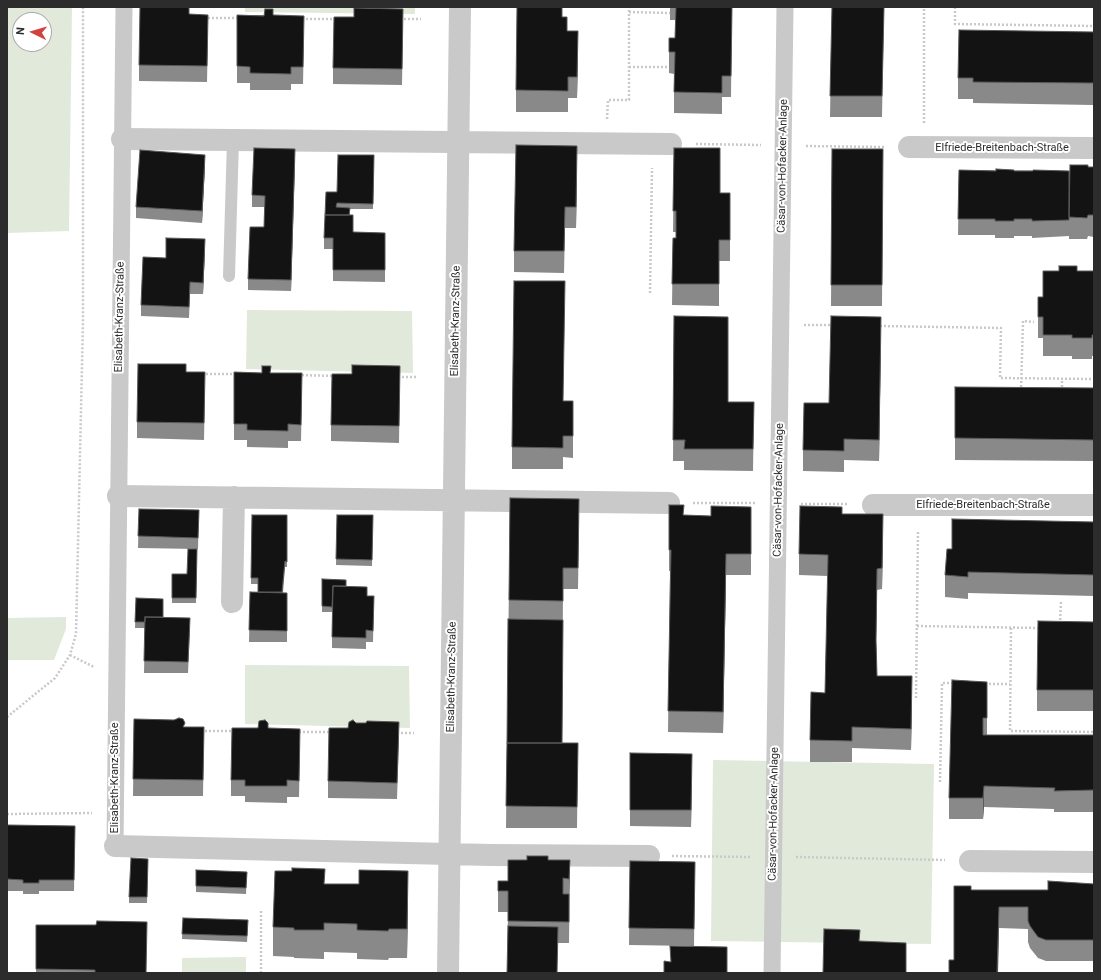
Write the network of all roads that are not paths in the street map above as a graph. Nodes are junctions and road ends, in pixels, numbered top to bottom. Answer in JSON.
{"nodes":[{"id":1,"x":124,"y":7,"type":"edge"},
{"id":2,"x":460,"y":7,"type":"edge"},
{"id":3,"x":785,"y":7,"type":"edge"},
{"id":4,"x":122,"y":139,"type":"junction"},
{"id":5,"x":233,"y":140,"type":"junction"},
{"id":6,"x":458,"y":141,"type":"junction"},
{"id":7,"x":662,"y":144,"type":"road end"},
{"id":8,"x":916,"y":147,"type":"road end"},
{"id":9,"x":1094,"y":148,"type":"edge"},
{"id":10,"x":229,"y":276,"type":"dead end"},
{"id":11,"x":118,"y":496,"type":"junction"},
{"id":12,"x":234,"y":497,"type":"junction"},
{"id":13,"x":454,"y":501,"type":"junction"},
{"id":14,"x":669,"y":503,"type":"edge"},
{"id":15,"x":873,"y":505,"type":"road end"},
{"id":16,"x":1094,"y":505,"type":"edge"},
{"id":17,"x":232,"y":602,"type":"dead end"},
{"id":18,"x":115,"y":846,"type":"joint"},
{"id":19,"x":449,"y":854,"type":"junction"},
{"id":20,"x":649,"y":856,"type":"road end"},
{"id":21,"x":970,"y":861,"type":"road end"},
{"id":22,"x":1094,"y":862,"type":"edge"},
{"id":23,"x":448,"y":973,"type":"edge"},
{"id":24,"x":772,"y":973,"type":"edge"}],
"edges":[{"from":1,"to":4,"type":"street","name":"Elisabeth-Kranz-Straße"},
{"from":2,"to":6,"type":"street","name":"Elisabeth-Kranz-Straße"},
{"from":3,"to":24,"type":"street","name":"Cäsar-von-Hofacker-Anlage"},
{"from":4,"to":5,"type":"street"},
{"from":4,"to":11,"type":"street","name":"Elisabeth-Kranz-Straße"},
{"from":5,"to":6,"type":"street"},
{"from":5,"to":10,"type":"lane"},
{"from":6,"to":7,"type":"street"},
{"from":6,"to":13,"type":"street","name":"Elisabeth-Kranz-Straße"},
{"from":8,"to":9,"type":"street","name":"Elfriede-Breitenbach-Straße"},
{"from":11,"to":12,"type":"street"},
{"from":11,"to":18,"type":"street","name":"Elisabeth-Kranz-Straße"},
{"from":12,"to":13,"type":"street"},
{"from":12,"to":17,"type":"street"},
{"from":13,"to":14,"type":"street"},
{"from":13,"to":19,"type":"street","name":"Elisabeth-Kranz-Straße"},
{"from":15,"to":16,"type":"street","name":"Elfriede-Breitenbach-Straße"},
{"from":18,"to":19,"type":"street","name":"Elisabeth-Kranz-Straße"},
{"from":19,"to":20,"type":"street","name":"Elisabeth-Kranz-Straße"},
{"from":19,"to":23,"type":"street","name":"Elisabeth-Kranz-Straße"},
{"from":21,"to":22,"type":"street"}]}
